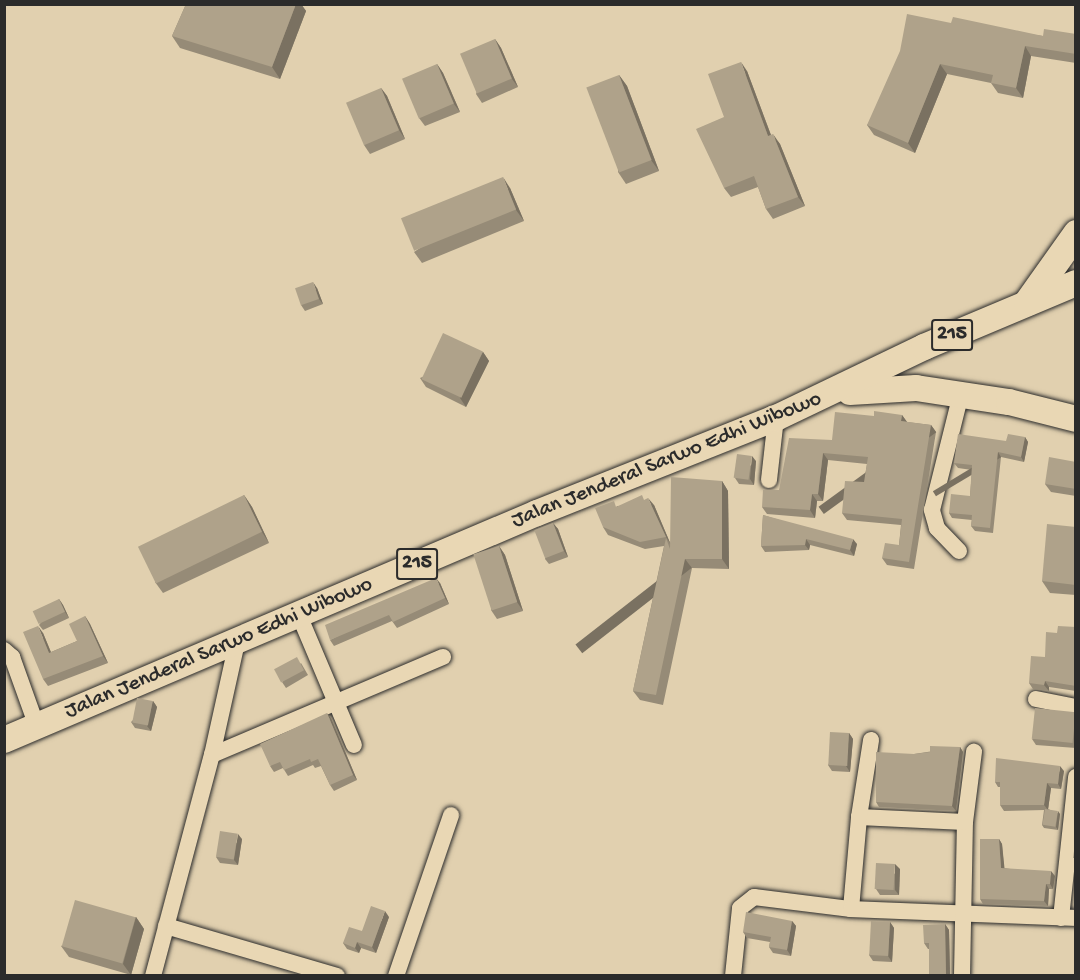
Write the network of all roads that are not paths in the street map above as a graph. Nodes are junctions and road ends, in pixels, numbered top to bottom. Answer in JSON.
{"nodes":[{"id":1,"x":1076,"y":233,"type":"edge"},
{"id":2,"x":1076,"y":283,"type":"edge"},
{"id":3,"x":1027,"y":302,"type":"junction"},
{"id":4,"x":924,"y":347,"type":"junction"},
{"id":5,"x":950,"y":393,"type":"junction"},
{"id":6,"x":832,"y":394,"type":"junction"},
{"id":7,"x":776,"y":418,"type":"junction"},
{"id":8,"x":1076,"y":419,"type":"edge"},
{"id":9,"x":769,"y":480,"type":"dead end"},
{"id":10,"x":959,"y":551,"type":"dead end"},
{"id":11,"x":299,"y":615,"type":"junction"},
{"id":12,"x":237,"y":642,"type":"junction"},
{"id":13,"x":4,"y":650,"type":"edge"},
{"id":14,"x":443,"y":657,"type":"dead end"},
{"id":15,"x":1036,"y":699,"type":"dead end"},
{"id":16,"x":337,"y":704,"type":"junction"},
{"id":17,"x":1076,"y":707,"type":"edge"},
{"id":18,"x":37,"y":727,"type":"junction"},
{"id":19,"x":4,"y":740,"type":"edge"},
{"id":20,"x":872,"y":740,"type":"dead end"},
{"id":21,"x":354,"y":745,"type":"dead end"},
{"id":22,"x":974,"y":752,"type":"dead end"},
{"id":23,"x":212,"y":755,"type":"junction"},
{"id":24,"x":1076,"y":777,"type":"edge"},
{"id":25,"x":451,"y":815,"type":"dead end"},
{"id":26,"x":859,"y":817,"type":"junction"},
{"id":27,"x":965,"y":822,"type":"junction"},
{"id":28,"x":851,"y":909,"type":"junction"},
{"id":29,"x":961,"y":914,"type":"junction"},
{"id":30,"x":1068,"y":918,"type":"edge"},
{"id":31,"x":166,"y":926,"type":"junction"},
{"id":32,"x":153,"y":975,"type":"edge"},
{"id":33,"x":337,"y":975,"type":"edge"},
{"id":34,"x":396,"y":975,"type":"edge"},
{"id":35,"x":733,"y":975,"type":"edge"},
{"id":36,"x":962,"y":975,"type":"edge"}],
"edges":[{"from":1,"to":3,"type":"highway"},
{"from":2,"to":3,"type":"main road","name":"Jalan Jenderal Sarwo Edhi Wibowo","number":"215"},
{"from":3,"to":4,"type":"main road","name":"Jalan Jenderal Sarwo Edhi Wibowo","number":"215"},
{"from":4,"to":5,"type":"main road","number":"215"},
{"from":4,"to":6,"type":"main road","name":"Jalan Jenderal Sarwo Edhi Wibowo","number":"215"},
{"from":5,"to":6,"type":"main road","name":"Jalan Jenderal Sarwo Edhi Wibowo","number":"215"},
{"from":5,"to":8,"type":"main road","name":"Jalan Jenderal Sarwo Edhi Wibowo","number":"215"},
{"from":5,"to":10,"type":"street"},
{"from":6,"to":7,"type":"main road","name":"Jalan Jenderal Sarwo Edhi Wibowo","number":"215"},
{"from":7,"to":9,"type":"street"},
{"from":7,"to":11,"type":"main road","name":"Jalan Jenderal Sarwo Edhi Wibowo","number":"215"},
{"from":11,"to":12,"type":"main road","name":"Jalan Jenderal Sarwo Edhi Wibowo","number":"215"},
{"from":11,"to":16,"type":"street"},
{"from":12,"to":18,"type":"main road","name":"Jalan Jenderal Sarwo Edhi Wibowo","number":"215"},
{"from":12,"to":23,"type":"street"},
{"from":13,"to":18,"type":"street"},
{"from":14,"to":16,"type":"street"},
{"from":15,"to":17,"type":"street"},
{"from":16,"to":21,"type":"street"},
{"from":16,"to":23,"type":"street"},
{"from":18,"to":19,"type":"main road","name":"Jalan Jenderal Sarwo Edhi Wibowo","number":"215"},
{"from":20,"to":26,"type":"street"},
{"from":22,"to":27,"type":"street"},
{"from":23,"to":31,"type":"street"},
{"from":24,"to":30,"type":"street"},
{"from":25,"to":34,"type":"street"},
{"from":26,"to":27,"type":"street"},
{"from":26,"to":28,"type":"street"},
{"from":27,"to":29,"type":"street"},
{"from":28,"to":29,"type":"street"},
{"from":28,"to":35,"type":"street"},
{"from":29,"to":30,"type":"street"},
{"from":29,"to":36,"type":"street"},
{"from":31,"to":32,"type":"street"},
{"from":31,"to":33,"type":"street"}]}
